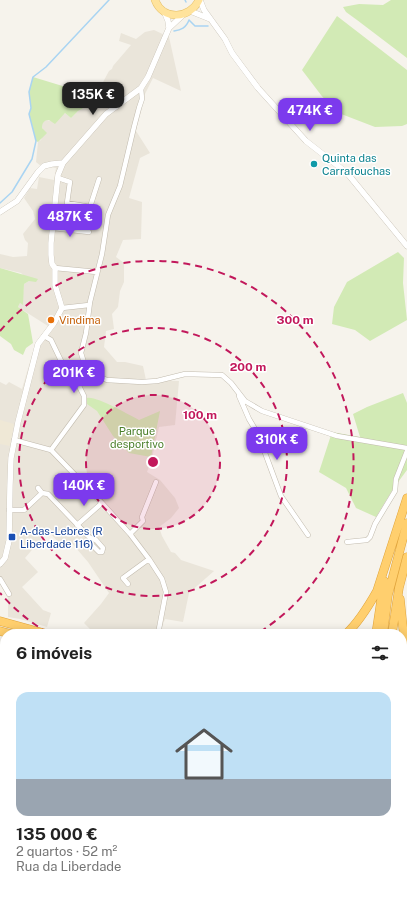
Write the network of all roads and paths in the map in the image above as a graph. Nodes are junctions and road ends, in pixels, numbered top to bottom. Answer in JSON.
{"nodes":[{"id":1,"x":155,"y":0,"type":"edge"},
{"id":2,"x":200,"y":0,"type":"edge"},
{"id":3,"x":164,"y":11,"type":"junction"},
{"id":4,"x":190,"y":11,"type":"junction"},
{"id":5,"x":183,"y":15,"type":"junction"},
{"id":6,"x":210,"y":20,"type":"junction"},
{"id":7,"x":169,"y":28,"type":"junction"},
{"id":8,"x":141,"y":88,"type":"junction"},
{"id":9,"x":63,"y":163,"type":"junction"},
{"id":10,"x":58,"y":178,"type":"junction"},
{"id":11,"x":99,"y":179,"type":"dead end"},
{"id":12,"x":0,"y":212,"type":"edge"},
{"id":13,"x":53,"y":228,"type":"junction"},
{"id":14,"x":89,"y":232,"type":"dead end"},
{"id":15,"x":407,"y":246,"type":"edge"},
{"id":16,"x":55,"y":268,"type":"junction"},
{"id":17,"x":97,"y":272,"type":"junction"},
{"id":18,"x":89,"y":305,"type":"junction"},
{"id":19,"x":62,"y":308,"type":"junction"},
{"id":20,"x":44,"y":336,"type":"junction"},
{"id":21,"x":237,"y":392,"type":"junction"},
{"id":22,"x":14,"y":440,"type":"junction"},
{"id":23,"x":51,"y":450,"type":"junction"},
{"id":24,"x":407,"y":450,"type":"edge"},
{"id":25,"x":156,"y":482,"type":"dead end"},
{"id":26,"x":38,"y":488,"type":"dead end"},
{"id":27,"x":42,"y":493,"type":"junction"},
{"id":28,"x":407,"y":498,"type":"edge"},
{"id":29,"x":102,"y":503,"type":"junction"},
{"id":30,"x":9,"y":510,"type":"junction"},
{"id":31,"x":407,"y":522,"type":"edge"},
{"id":32,"x":76,"y":524,"type":"junction"},
{"id":33,"x":130,"y":534,"type":"junction"},
{"id":34,"x":308,"y":535,"type":"dead end"},
{"id":35,"x":90,"y":538,"type":"dead end"},
{"id":36,"x":347,"y":542,"type":"dead end"},
{"id":37,"x":389,"y":555,"type":"junction"},
{"id":38,"x":407,"y":557,"type":"edge"},
{"id":39,"x":149,"y":559,"type":"junction"},
{"id":40,"x":0,"y":564,"type":"edge"},
{"id":41,"x":0,"y":579,"type":"edge"},
{"id":42,"x":128,"y":584,"type":"dead end"},
{"id":43,"x":399,"y":588,"type":"junction"},
{"id":44,"x":10,"y":594,"type":"dead end"},
{"id":45,"x":0,"y":621,"type":"edge"},
{"id":46,"x":29,"y":629,"type":"edge"},
{"id":47,"x":159,"y":629,"type":"edge"},
{"id":48,"x":352,"y":629,"type":"edge"},
{"id":49,"x":377,"y":629,"type":"edge"},
{"id":50,"x":384,"y":629,"type":"edge"},
{"id":51,"x":393,"y":629,"type":"edge"},
{"id":52,"x":403,"y":629,"type":"edge"}],
"edges":[{"from":1,"to":3,"type":"main road"},
{"from":2,"to":4,"type":"main road"},
{"from":2,"to":6,"type":"street"},
{"from":3,"to":5,"type":"main road"},
{"from":3,"to":7,"type":"street"},
{"from":4,"to":5,"type":"main road"},
{"from":4,"to":6,"type":"street"},
{"from":5,"to":7,"type":"street"},
{"from":6,"to":15,"type":"street"},
{"from":7,"to":8,"type":"street"},
{"from":8,"to":9,"type":"street"},
{"from":8,"to":17,"type":"street"},
{"from":9,"to":10,"type":"street"},
{"from":9,"to":12,"type":"street"},
{"from":10,"to":11,"type":"street"},
{"from":10,"to":13,"type":"street"},
{"from":13,"to":14,"type":"street"},
{"from":13,"to":16,"type":"street"},
{"from":16,"to":17,"type":"street"},
{"from":16,"to":19,"type":"street"},
{"from":17,"to":18,"type":"street"},
{"from":18,"to":19,"type":"street"},
{"from":18,"to":21,"type":"street"},
{"from":19,"to":20,"type":"street"},
{"from":20,"to":22,"type":"street"},
{"from":20,"to":23,"type":"street"},
{"from":21,"to":24,"type":"street"},
{"from":21,"to":34,"type":"street"},
{"from":22,"to":23,"type":"street"},
{"from":22,"to":30,"type":"street"},
{"from":23,"to":29,"type":"street"},
{"from":24,"to":36,"type":"street"},
{"from":25,"to":33,"type":"street"},
{"from":26,"to":27,"type":"street"},
{"from":27,"to":30,"type":"street"},
{"from":27,"to":32,"type":"street"},
{"from":28,"to":37,"type":"highway"},
{"from":29,"to":32,"type":"street"},
{"from":29,"to":33,"type":"street"},
{"from":30,"to":40,"type":"street"},
{"from":31,"to":50,"type":"highway"},
{"from":32,"to":35,"type":"street"},
{"from":33,"to":39,"type":"street"},
{"from":37,"to":48,"type":"highway"},
{"from":37,"to":49,"type":"highway"},
{"from":38,"to":43,"type":"highway"},
{"from":39,"to":42,"type":"street"},
{"from":39,"to":47,"type":"street"},
{"from":41,"to":44,"type":"street"},
{"from":43,"to":51,"type":"highway"},
{"from":43,"to":52,"type":"highway"},
{"from":45,"to":46,"type":"highway"}]}
